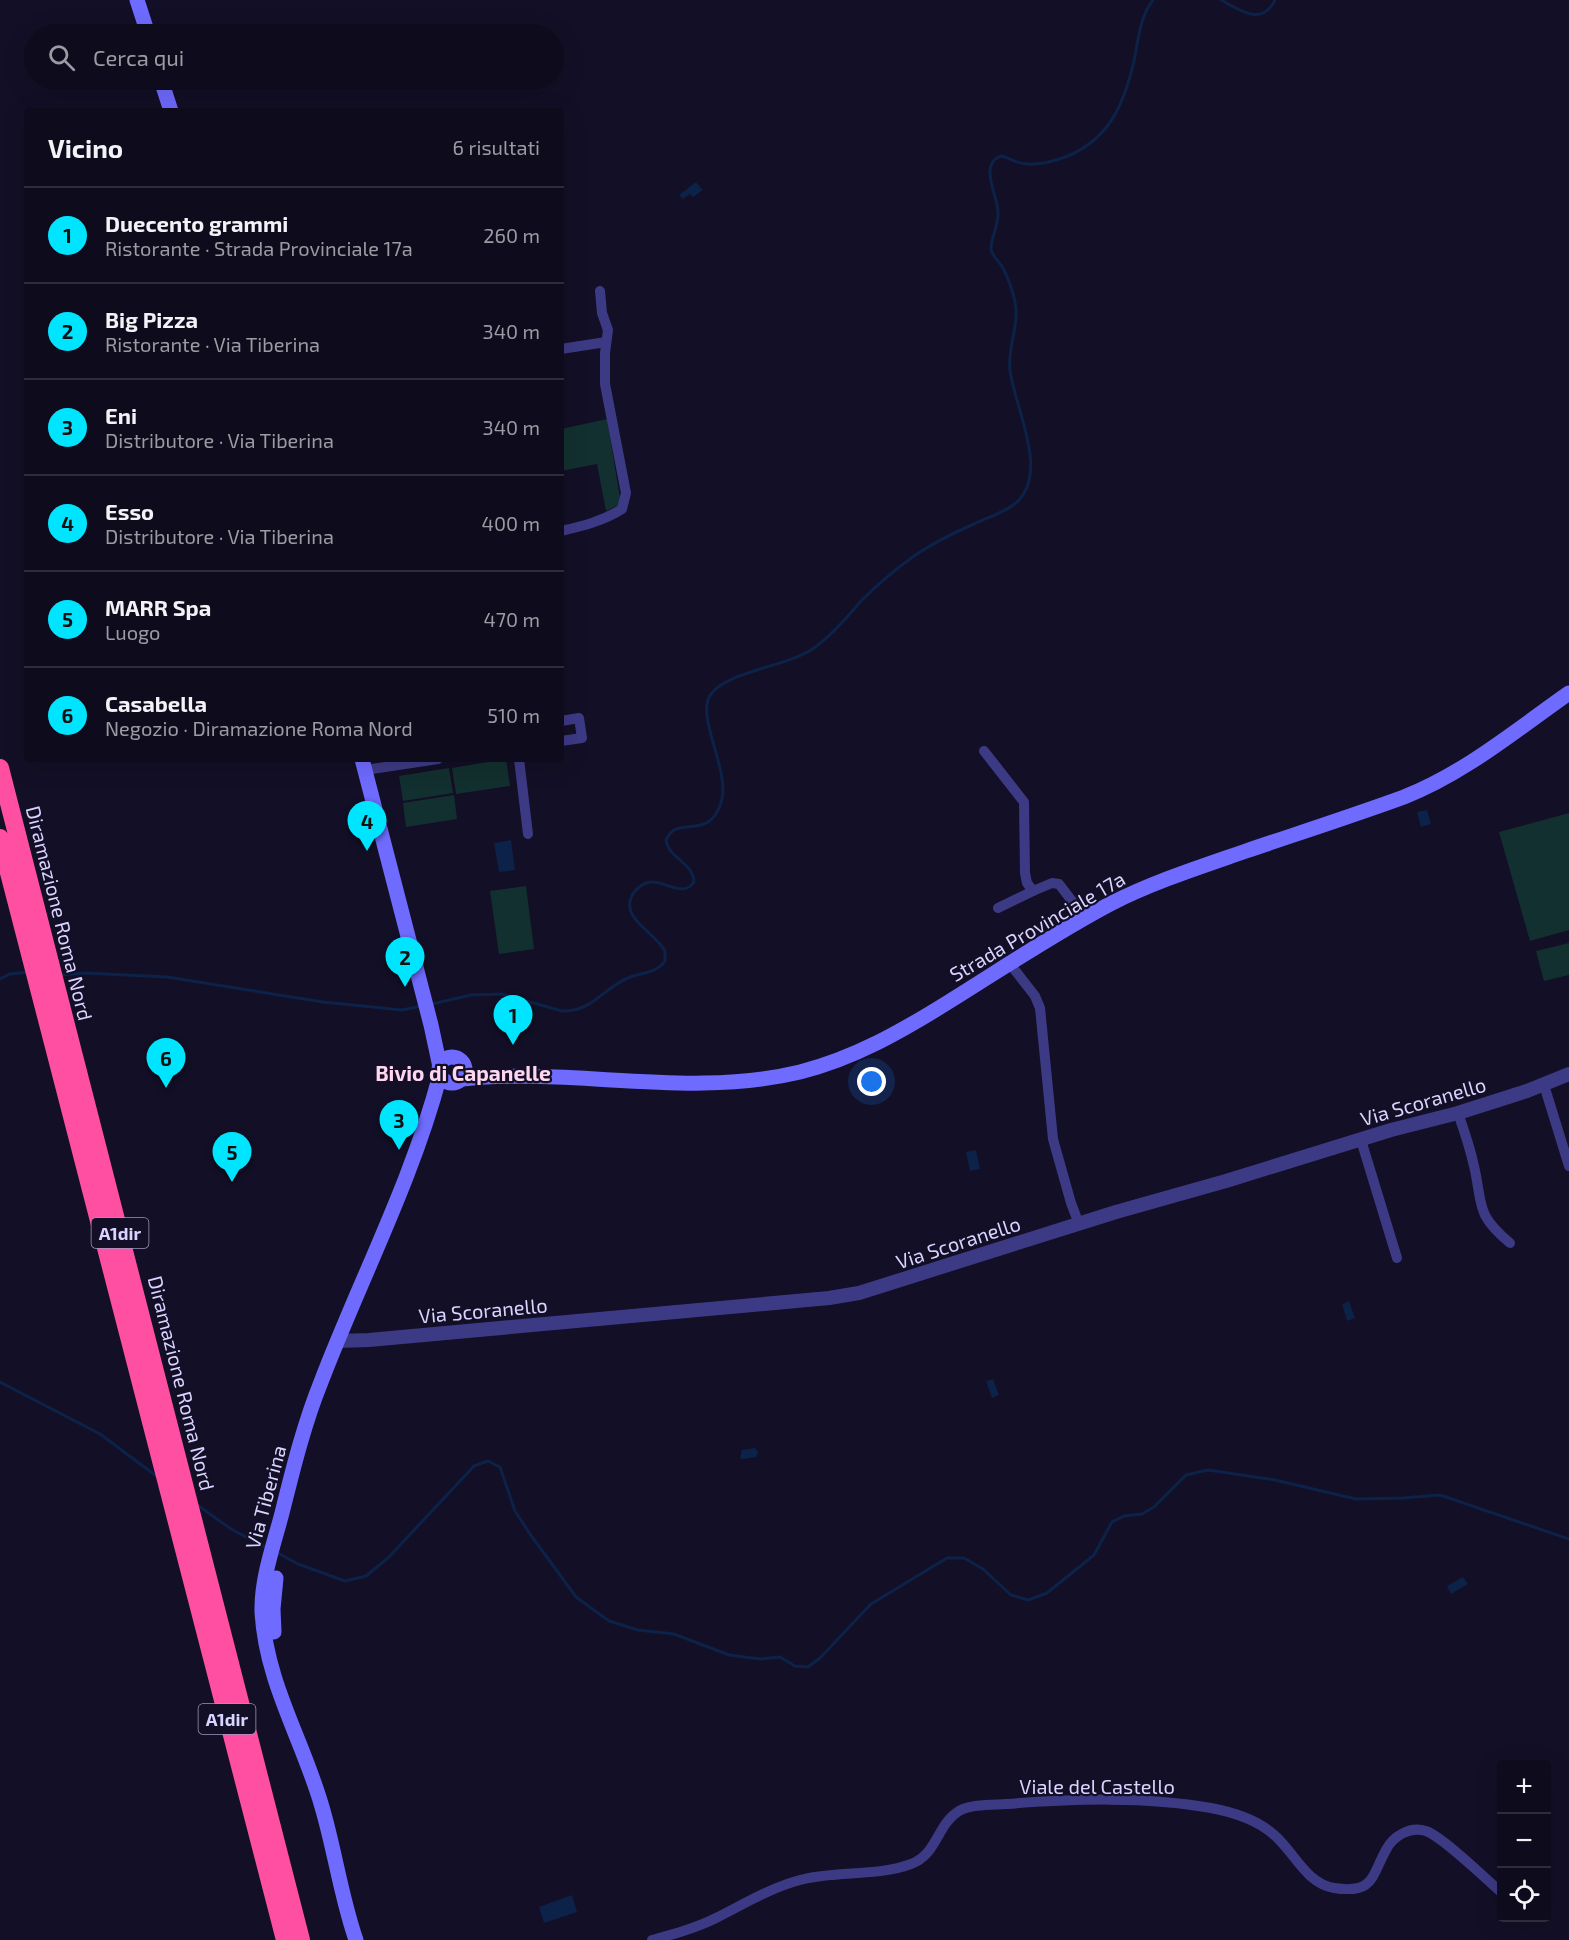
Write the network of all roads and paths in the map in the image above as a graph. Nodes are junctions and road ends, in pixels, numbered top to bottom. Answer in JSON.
{"nodes":[{"id":1,"x":137,"y":0,"type":"edge"},
{"id":2,"x":145,"y":24,"type":"edge"},
{"id":3,"x":164,"y":90,"type":"edge"},
{"id":4,"x":170,"y":108,"type":"edge"},
{"id":5,"x":600,"y":291,"type":"dead end"},
{"id":6,"x":606,"y":342,"type":"junction"},
{"id":7,"x":564,"y":349,"type":"edge"},
{"id":8,"x":564,"y":530,"type":"edge"},
{"id":9,"x":1569,"y":693,"type":"edge"},
{"id":10,"x":564,"y":720,"type":"edge"},
{"id":11,"x":564,"y":741,"type":"edge"},
{"id":12,"x":984,"y":751,"type":"dead end"},
{"id":13,"x":394,"y":762,"type":"edge"},
{"id":14,"x":519,"y":762,"type":"edge"},
{"id":15,"x":364,"y":764,"type":"edge"},
{"id":16,"x":0,"y":768,"type":"edge"},
{"id":17,"x":528,"y":834,"type":"dead end"},
{"id":18,"x":0,"y":838,"type":"edge"},
{"id":19,"x":1033,"y":891,"type":"junction"},
{"id":20,"x":998,"y":908,"type":"dead end"},
{"id":21,"x":1085,"y":918,"type":"junction"},
{"id":22,"x":41,"y":961,"type":"junction"},
{"id":23,"x":1010,"y":964,"type":"junction"},
{"id":24,"x":48,"y":991,"type":"junction"},
{"id":25,"x":432,"y":1027,"type":"junction"},
{"id":26,"x":440,"y":1071,"type":"junction"},
{"id":27,"x":460,"y":1071,"type":"junction"},
{"id":28,"x":1569,"y":1074,"type":"edge"},
{"id":29,"x":1544,"y":1085,"type":"junction"},
{"id":30,"x":431,"y":1111,"type":"junction"},
{"id":31,"x":1458,"y":1113,"type":"junction"},
{"id":32,"x":1361,"y":1140,"type":"junction"},
{"id":33,"x":1569,"y":1166,"type":"edge"},
{"id":34,"x":1079,"y":1224,"type":"junction"},
{"id":35,"x":1510,"y":1243,"type":"dead end"},
{"id":36,"x":1397,"y":1258,"type":"dead end"},
{"id":37,"x":337,"y":1341,"type":"junction"},
{"id":38,"x":1497,"y":1889,"type":"edge"},
{"id":39,"x":285,"y":1940,"type":"edge"},
{"id":40,"x":302,"y":1940,"type":"edge"},
{"id":41,"x":356,"y":1940,"type":"edge"},
{"id":42,"x":652,"y":1940,"type":"edge"}],
"edges":[{"from":1,"to":2,"type":"main road"},
{"from":3,"to":4,"type":"main road"},
{"from":5,"to":6,"type":"street"},
{"from":6,"to":7,"type":"street"},
{"from":6,"to":8,"type":"street"},
{"from":9,"to":21,"type":"main road","name":"Strada Provinciale 17a"},
{"from":10,"to":11,"type":"street"},
{"from":12,"to":19,"type":"street"},
{"from":13,"to":15,"type":"street"},
{"from":14,"to":17,"type":"street"},
{"from":15,"to":25,"type":"main road","name":"Via Tiberina"},
{"from":16,"to":22,"type":"highway","name":"Diramazione Roma Nord","number":"A1dir"},
{"from":18,"to":22,"type":"highway","name":"Diramazione Roma Nord","number":"A1dir"},
{"from":19,"to":20,"type":"street"},
{"from":19,"to":21,"type":"street"},
{"from":21,"to":23,"type":"main road","name":"Strada Provinciale 17a"},
{"from":22,"to":24,"type":"highway","name":"Diramazione Roma Nord","number":"A1dir"},
{"from":23,"to":27,"type":"main road","name":"Strada Provinciale 17a"},
{"from":23,"to":34,"type":"street"},
{"from":24,"to":39,"type":"highway","name":"Diramazione Roma Nord","number":"A1dir"},
{"from":24,"to":40,"type":"highway","name":"Diramazione Roma Nord","number":"A1dir"},
{"from":25,"to":26,"type":"main road","name":"Via Tiberina"},
{"from":25,"to":27,"type":"main road"},
{"from":26,"to":27,"type":"main road","name":"Strada Provinciale 17a"},
{"from":26,"to":27,"type":"main road"},
{"from":26,"to":30,"type":"main road","name":"Via Tiberina"},
{"from":27,"to":30,"type":"main road"},
{"from":28,"to":29,"type":"street","name":"Via Scoranello"},
{"from":29,"to":31,"type":"street","name":"Via Scoranello"},
{"from":29,"to":33,"type":"street"},
{"from":30,"to":37,"type":"main road","name":"Via Tiberina"},
{"from":31,"to":32,"type":"street","name":"Via Scoranello"},
{"from":31,"to":35,"type":"street"},
{"from":32,"to":34,"type":"street","name":"Via Scoranello"},
{"from":32,"to":36,"type":"street"},
{"from":34,"to":37,"type":"street","name":"Via Scoranello"},
{"from":37,"to":41,"type":"main road","name":"Via Tiberina"},
{"from":38,"to":42,"type":"street","name":"Viale del Castello"}]}
